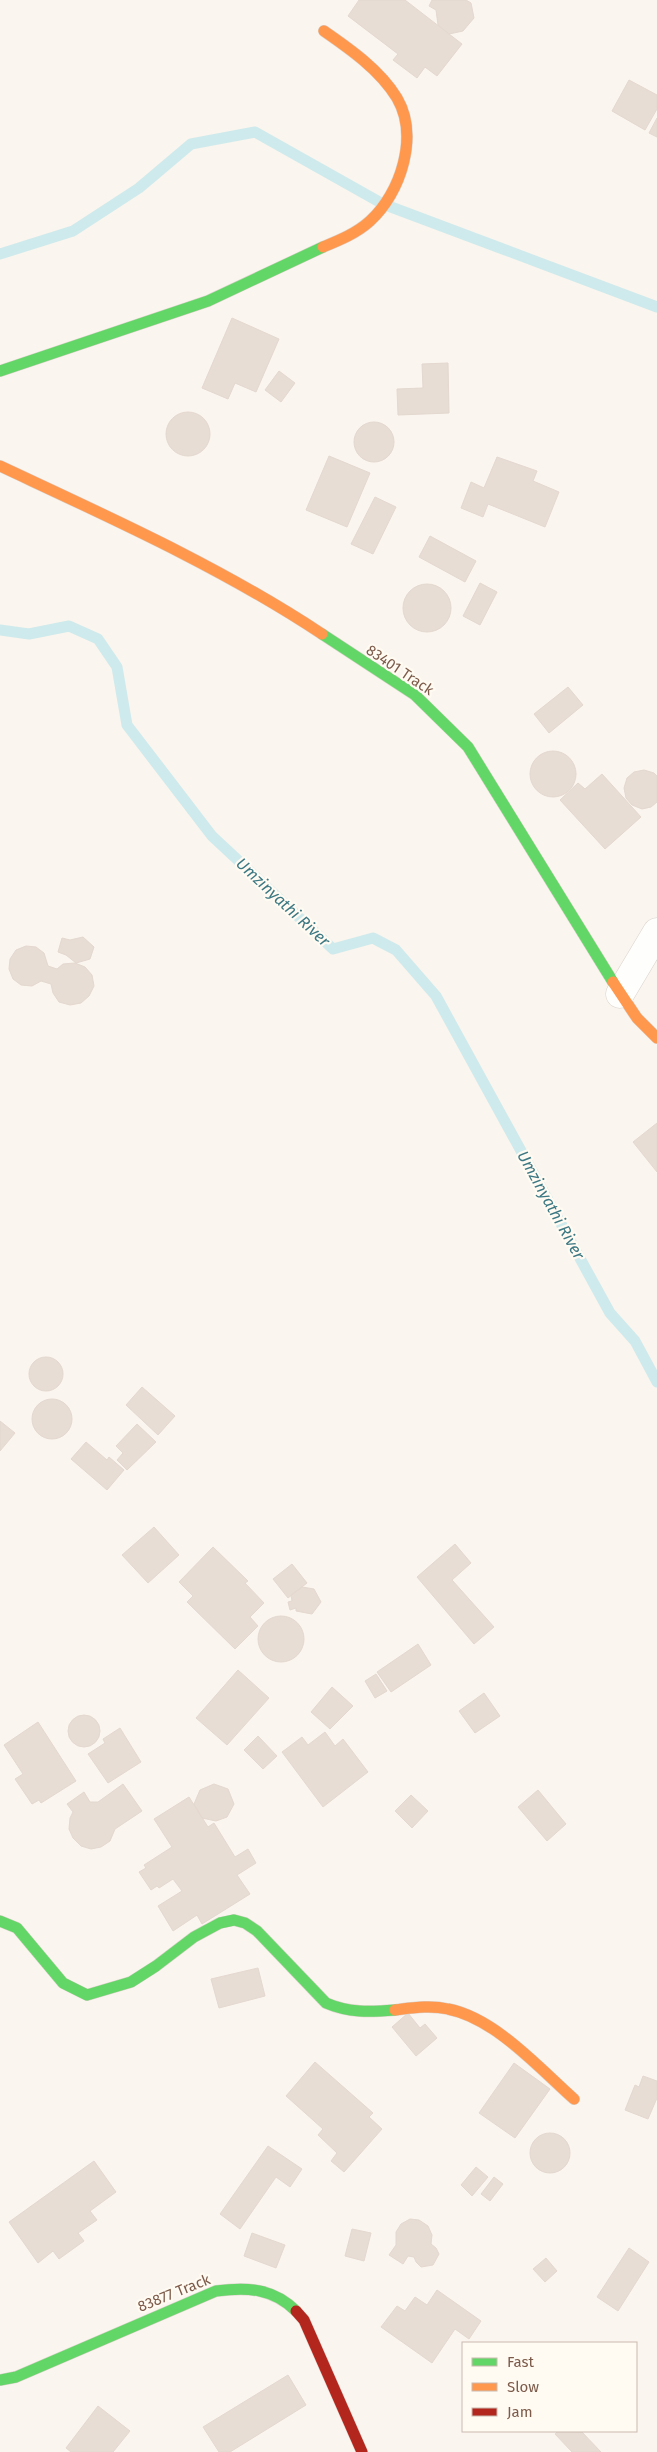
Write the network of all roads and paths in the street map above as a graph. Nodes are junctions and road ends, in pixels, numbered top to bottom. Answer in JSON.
{"nodes":[{"id":1,"x":324,"y":30,"type":"dead end"},
{"id":2,"x":0,"y":371,"type":"edge"},
{"id":3,"x":0,"y":466,"type":"edge"},
{"id":4,"x":657,"y":932,"type":"edge"},
{"id":5,"x":620,"y":994,"type":"junction"},
{"id":6,"x":657,"y":1038,"type":"edge"},
{"id":7,"x":0,"y":1920,"type":"edge"},
{"id":8,"x":574,"y":2099,"type":"dead end"},
{"id":9,"x":0,"y":2380,"type":"edge"},
{"id":10,"x":362,"y":2452,"type":"edge"}],
"edges":[{"from":1,"to":2,"type":"street"},
{"from":3,"to":5,"type":"street","name":"83401 Track"},
{"from":4,"to":5,"type":"street"},
{"from":5,"to":6,"type":"street","name":"83401 Track"},
{"from":7,"to":8,"type":"street"},
{"from":9,"to":10,"type":"street","name":"83877 Track"}]}
